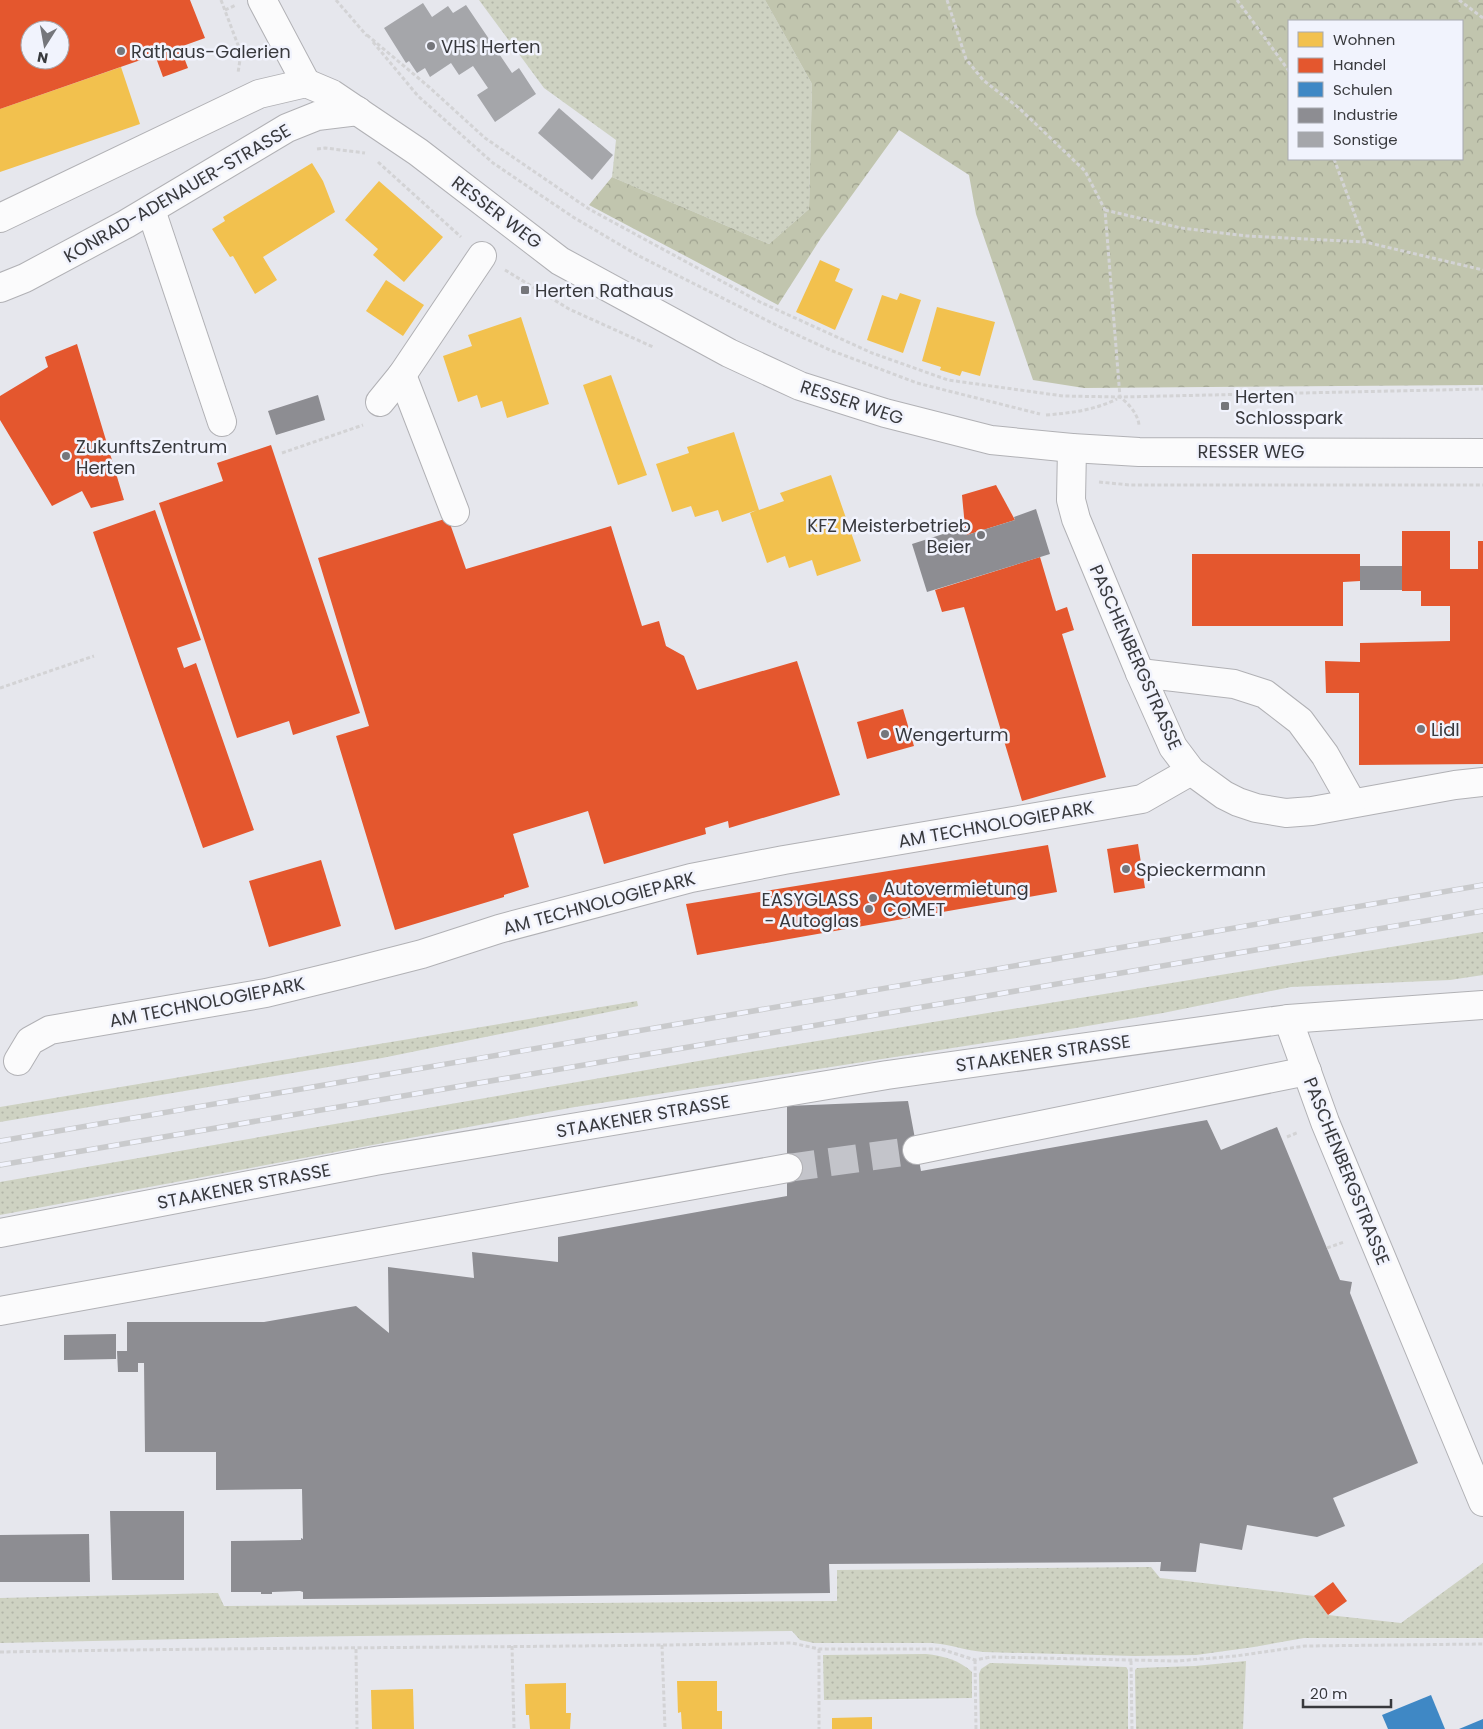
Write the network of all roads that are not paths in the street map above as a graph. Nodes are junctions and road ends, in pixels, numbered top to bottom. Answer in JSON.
{"nodes":[{"id":1,"x":262,"y":0,"type":"edge"},
{"id":2,"x":306,"y":83,"type":"junction"},
{"id":3,"x":358,"y":111,"type":"junction"},
{"id":4,"x":151,"y":210,"type":"junction"},
{"id":5,"x":0,"y":218,"type":"edge"},
{"id":6,"x":482,"y":256,"type":"road end"},
{"id":7,"x":0,"y":288,"type":"edge"},
{"id":8,"x":402,"y":375,"type":"junction"},
{"id":9,"x":380,"y":402,"type":"road end"},
{"id":10,"x":222,"y":422,"type":"dead end"},
{"id":11,"x":1072,"y":448,"type":"junction"},
{"id":12,"x":1483,"y":453,"type":"edge"},
{"id":13,"x":455,"y":512,"type":"dead end"},
{"id":14,"x":1140,"y":673,"type":"junction"},
{"id":15,"x":1191,"y":771,"type":"junction"},
{"id":16,"x":1483,"y":782,"type":"edge"},
{"id":17,"x":1352,"y":803,"type":"junction"},
{"id":18,"x":1483,"y":1005,"type":"edge"},
{"id":19,"x":1288,"y":1019,"type":"junction"},
{"id":20,"x":18,"y":1061,"type":"dead end"},
{"id":21,"x":1307,"y":1071,"type":"junction"},
{"id":22,"x":917,"y":1150,"type":"tunnel mouth"},
{"id":23,"x":788,"y":1168,"type":"tunnel mouth"},
{"id":24,"x":0,"y":1233,"type":"edge"},
{"id":25,"x":0,"y":1311,"type":"edge"},
{"id":26,"x":1483,"y":1502,"type":"edge"}],
"edges":[{"from":1,"to":2,"type":"street"},
{"from":2,"to":3,"type":"street","name":"RESSER WEG"},
{"from":2,"to":5,"type":"street"},
{"from":3,"to":4,"type":"street","name":"KONRAD-ADENAUER-STRASSE"},
{"from":3,"to":11,"type":"street","name":"RESSER WEG"},
{"from":4,"to":7,"type":"street","name":"KONRAD-ADENAUER-STRASSE"},
{"from":4,"to":10,"type":"street"},
{"from":6,"to":8,"type":"street"},
{"from":8,"to":9,"type":"street"},
{"from":8,"to":13,"type":"street"},
{"from":11,"to":12,"type":"street","name":"RESSER WEG"},
{"from":11,"to":14,"type":"street","name":"PASCHENBERGSTRASSE"},
{"from":14,"to":15,"type":"street","name":"PASCHENBERGSTRASSE"},
{"from":14,"to":17,"type":"street"},
{"from":15,"to":17,"type":"street","name":"PASCHENBERGSTRASSE"},
{"from":15,"to":20,"type":"street","name":"AM TECHNOLOGIEPARK"},
{"from":16,"to":17,"type":"street","name":"PASCHENBERGSTRASSE"},
{"from":18,"to":19,"type":"street"},
{"from":19,"to":21,"type":"street","name":"PASCHENBERGSTRASSE"},
{"from":19,"to":24,"type":"street","name":"STAAKENER STRASSE"},
{"from":21,"to":22,"type":"street"},
{"from":21,"to":26,"type":"street","name":"PASCHENBERGSTRASSE"},
{"from":23,"to":25,"type":"street"}]}
